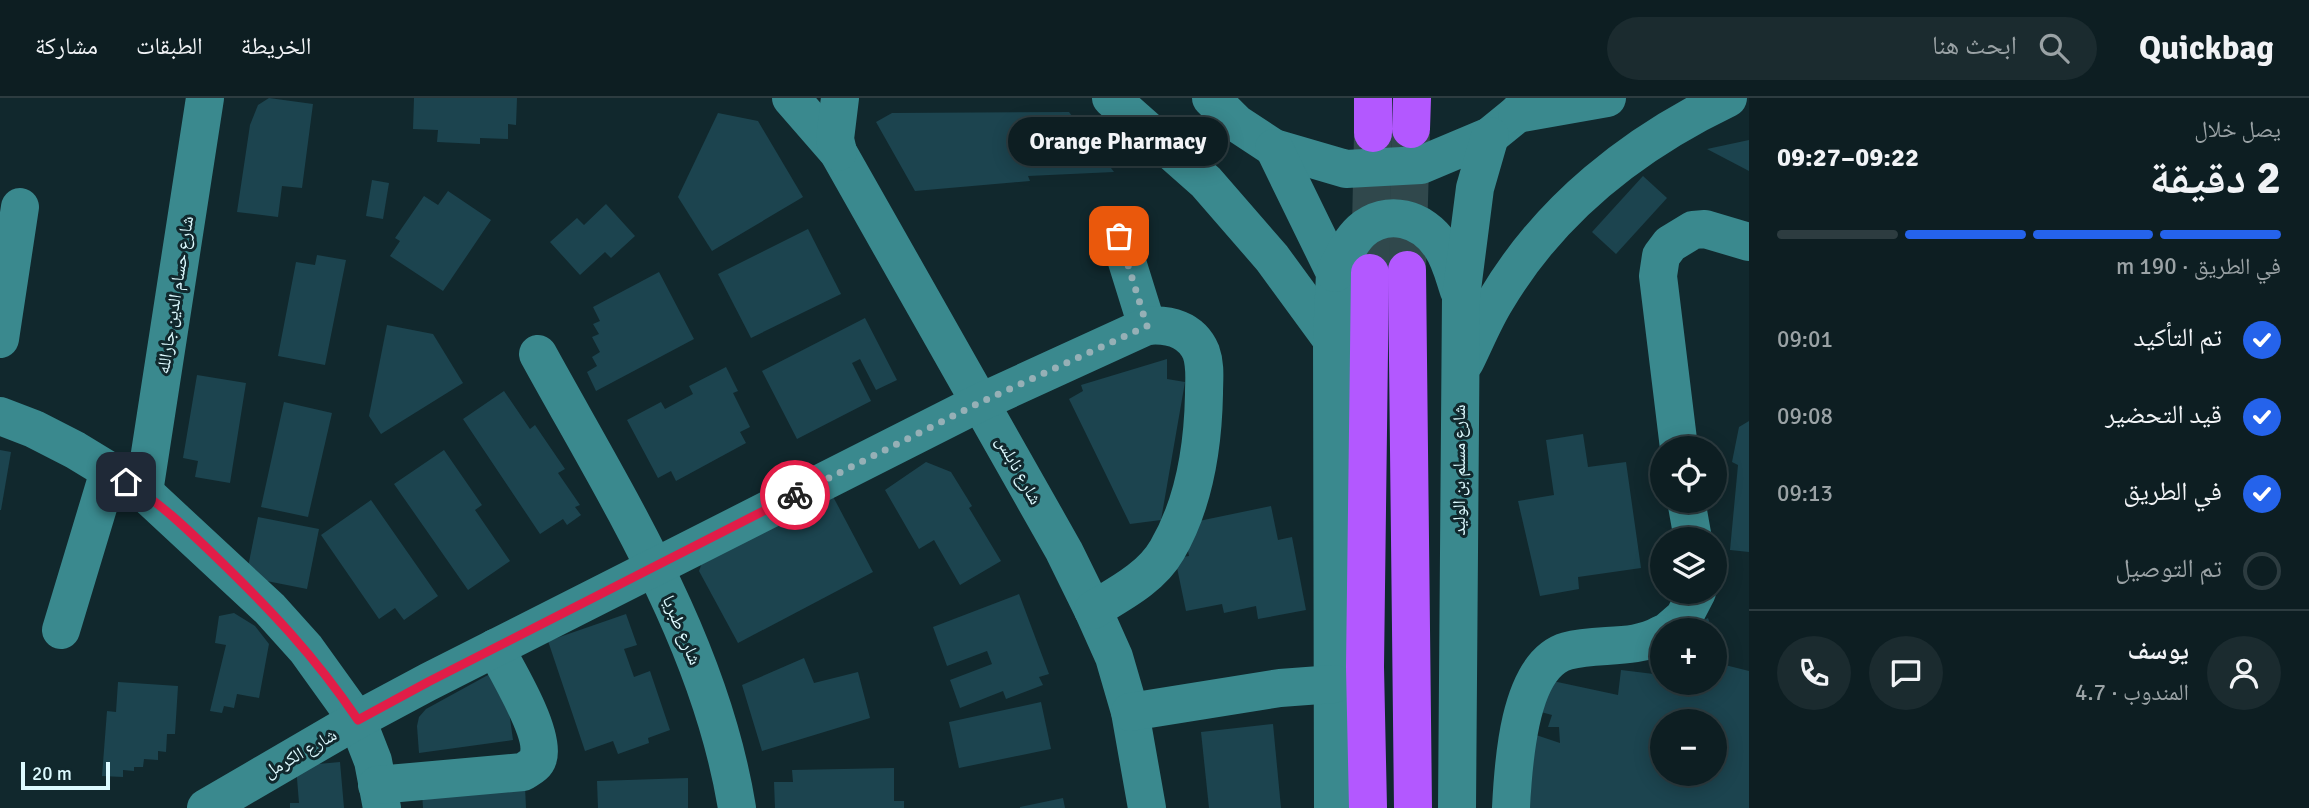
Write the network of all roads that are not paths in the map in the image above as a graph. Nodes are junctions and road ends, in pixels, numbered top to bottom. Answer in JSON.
{"nodes":[{"id":1,"x":205,"y":98,"type":"edge"},
{"id":2,"x":791,"y":98,"type":"edge"},
{"id":3,"x":840,"y":98,"type":"edge"},
{"id":4,"x":1111,"y":98,"type":"edge"},
{"id":5,"x":1211,"y":98,"type":"edge"},
{"id":6,"x":1607,"y":98,"type":"edge"},
{"id":7,"x":1728,"y":98,"type":"edge"},
{"id":8,"x":1513,"y":116,"type":"edge"},
{"id":9,"x":1274,"y":148,"type":"junction"},
{"id":10,"x":838,"y":152,"type":"junction"},
{"id":11,"x":20,"y":207,"type":"dead end"},
{"id":12,"x":1119,"y":236,"type":"dead end"},
{"id":13,"x":1749,"y":242,"type":"edge"},
{"id":14,"x":1371,"y":272,"type":"junction"},
{"id":15,"x":1461,"y":297,"type":"junction"},
{"id":16,"x":1147,"y":326,"type":"junction"},
{"id":17,"x":0,"y":339,"type":"edge"},
{"id":18,"x":1332,"y":341,"type":"junction"},
{"id":19,"x":537,"y":354,"type":"dead end"},
{"id":20,"x":1459,"y":374,"type":"junction"},
{"id":21,"x":981,"y":402,"type":"junction"},
{"id":22,"x":0,"y":416,"type":"edge"},
{"id":23,"x":1678,"y":436,"type":"edge"},
{"id":24,"x":109,"y":471,"type":"junction"},
{"id":25,"x":144,"y":492,"type":"junction"},
{"id":26,"x":655,"y":566,"type":"junction"},
{"id":27,"x":1093,"y":610,"type":"junction"},
{"id":28,"x":61,"y":630,"type":"dead end"},
{"id":29,"x":1650,"y":639,"type":"edge"},
{"id":30,"x":495,"y":648,"type":"junction"},
{"id":31,"x":1334,"y":684,"type":"junction"},
{"id":32,"x":1130,"y":712,"type":"junction"},
{"id":33,"x":358,"y":720,"type":"junction"},
{"id":34,"x":380,"y":796,"type":"edge"},
{"id":35,"x":206,"y":808,"type":"edge"},
{"id":36,"x":737,"y":808,"type":"edge"},
{"id":37,"x":1147,"y":808,"type":"edge"},
{"id":38,"x":1333,"y":808,"type":"edge"},
{"id":39,"x":1368,"y":808,"type":"edge"},
{"id":40,"x":1413,"y":808,"type":"edge"},
{"id":41,"x":1457,"y":808,"type":"edge"},
{"id":42,"x":1511,"y":808,"type":"edge"}],
"edges":[{"from":1,"to":25,"type":"street","name":"شارع حسام الدين جارالله"},
{"from":2,"to":10,"type":"street","name":"شارع نابلس"},
{"from":3,"to":10,"type":"street","name":"شارع نابلس"},
{"from":4,"to":18,"type":"street"},
{"from":5,"to":9,"type":"street"},
{"from":6,"to":8,"type":"street"},
{"from":7,"to":20,"type":"street"},
{"from":8,"to":9,"type":"street"},
{"from":8,"to":15,"type":"street","name":"شارع مسلم بن الوليد"},
{"from":9,"to":14,"type":"street"},
{"from":10,"to":21,"type":"street","name":"شارع نابلس"},
{"from":11,"to":17,"type":"street"},
{"from":12,"to":16,"type":"street"},
{"from":13,"to":23,"type":"street"},
{"from":14,"to":15,"type":"street"},
{"from":14,"to":18,"type":"street"},
{"from":14,"to":39,"type":"highway"},
{"from":14,"to":40,"type":"highway"},
{"from":15,"to":20,"type":"street","name":"شارع مسلم بن الوليد"},
{"from":16,"to":21,"type":"street","name":"شارع الكرمل"},
{"from":16,"to":27,"type":"street"},
{"from":18,"to":31,"type":"street"},
{"from":19,"to":26,"type":"street","name":"شارع طبريا"},
{"from":20,"to":41,"type":"street","name":"شارع مسلم بن الوليد"},
{"from":21,"to":26,"type":"street","name":"شارع الكرمل"},
{"from":21,"to":27,"type":"street","name":"شارع نابلس"},
{"from":22,"to":24,"type":"street"},
{"from":24,"to":25,"type":"street"},
{"from":24,"to":28,"type":"street"},
{"from":25,"to":33,"type":"street"},
{"from":26,"to":30,"type":"street","name":"شارع الكرمل"},
{"from":26,"to":36,"type":"street","name":"شارع طبريا"},
{"from":27,"to":32,"type":"street","name":"شارع نابلس"},
{"from":29,"to":42,"type":"street"},
{"from":30,"to":33,"type":"street","name":"شارع الكرمل"},
{"from":30,"to":34,"type":"street"},
{"from":31,"to":32,"type":"street"},
{"from":31,"to":38,"type":"street"},
{"from":32,"to":37,"type":"street","name":"شارع نابلس"},
{"from":33,"to":34,"type":"street"},
{"from":33,"to":35,"type":"street","name":"شارع الكرمل"}]}
